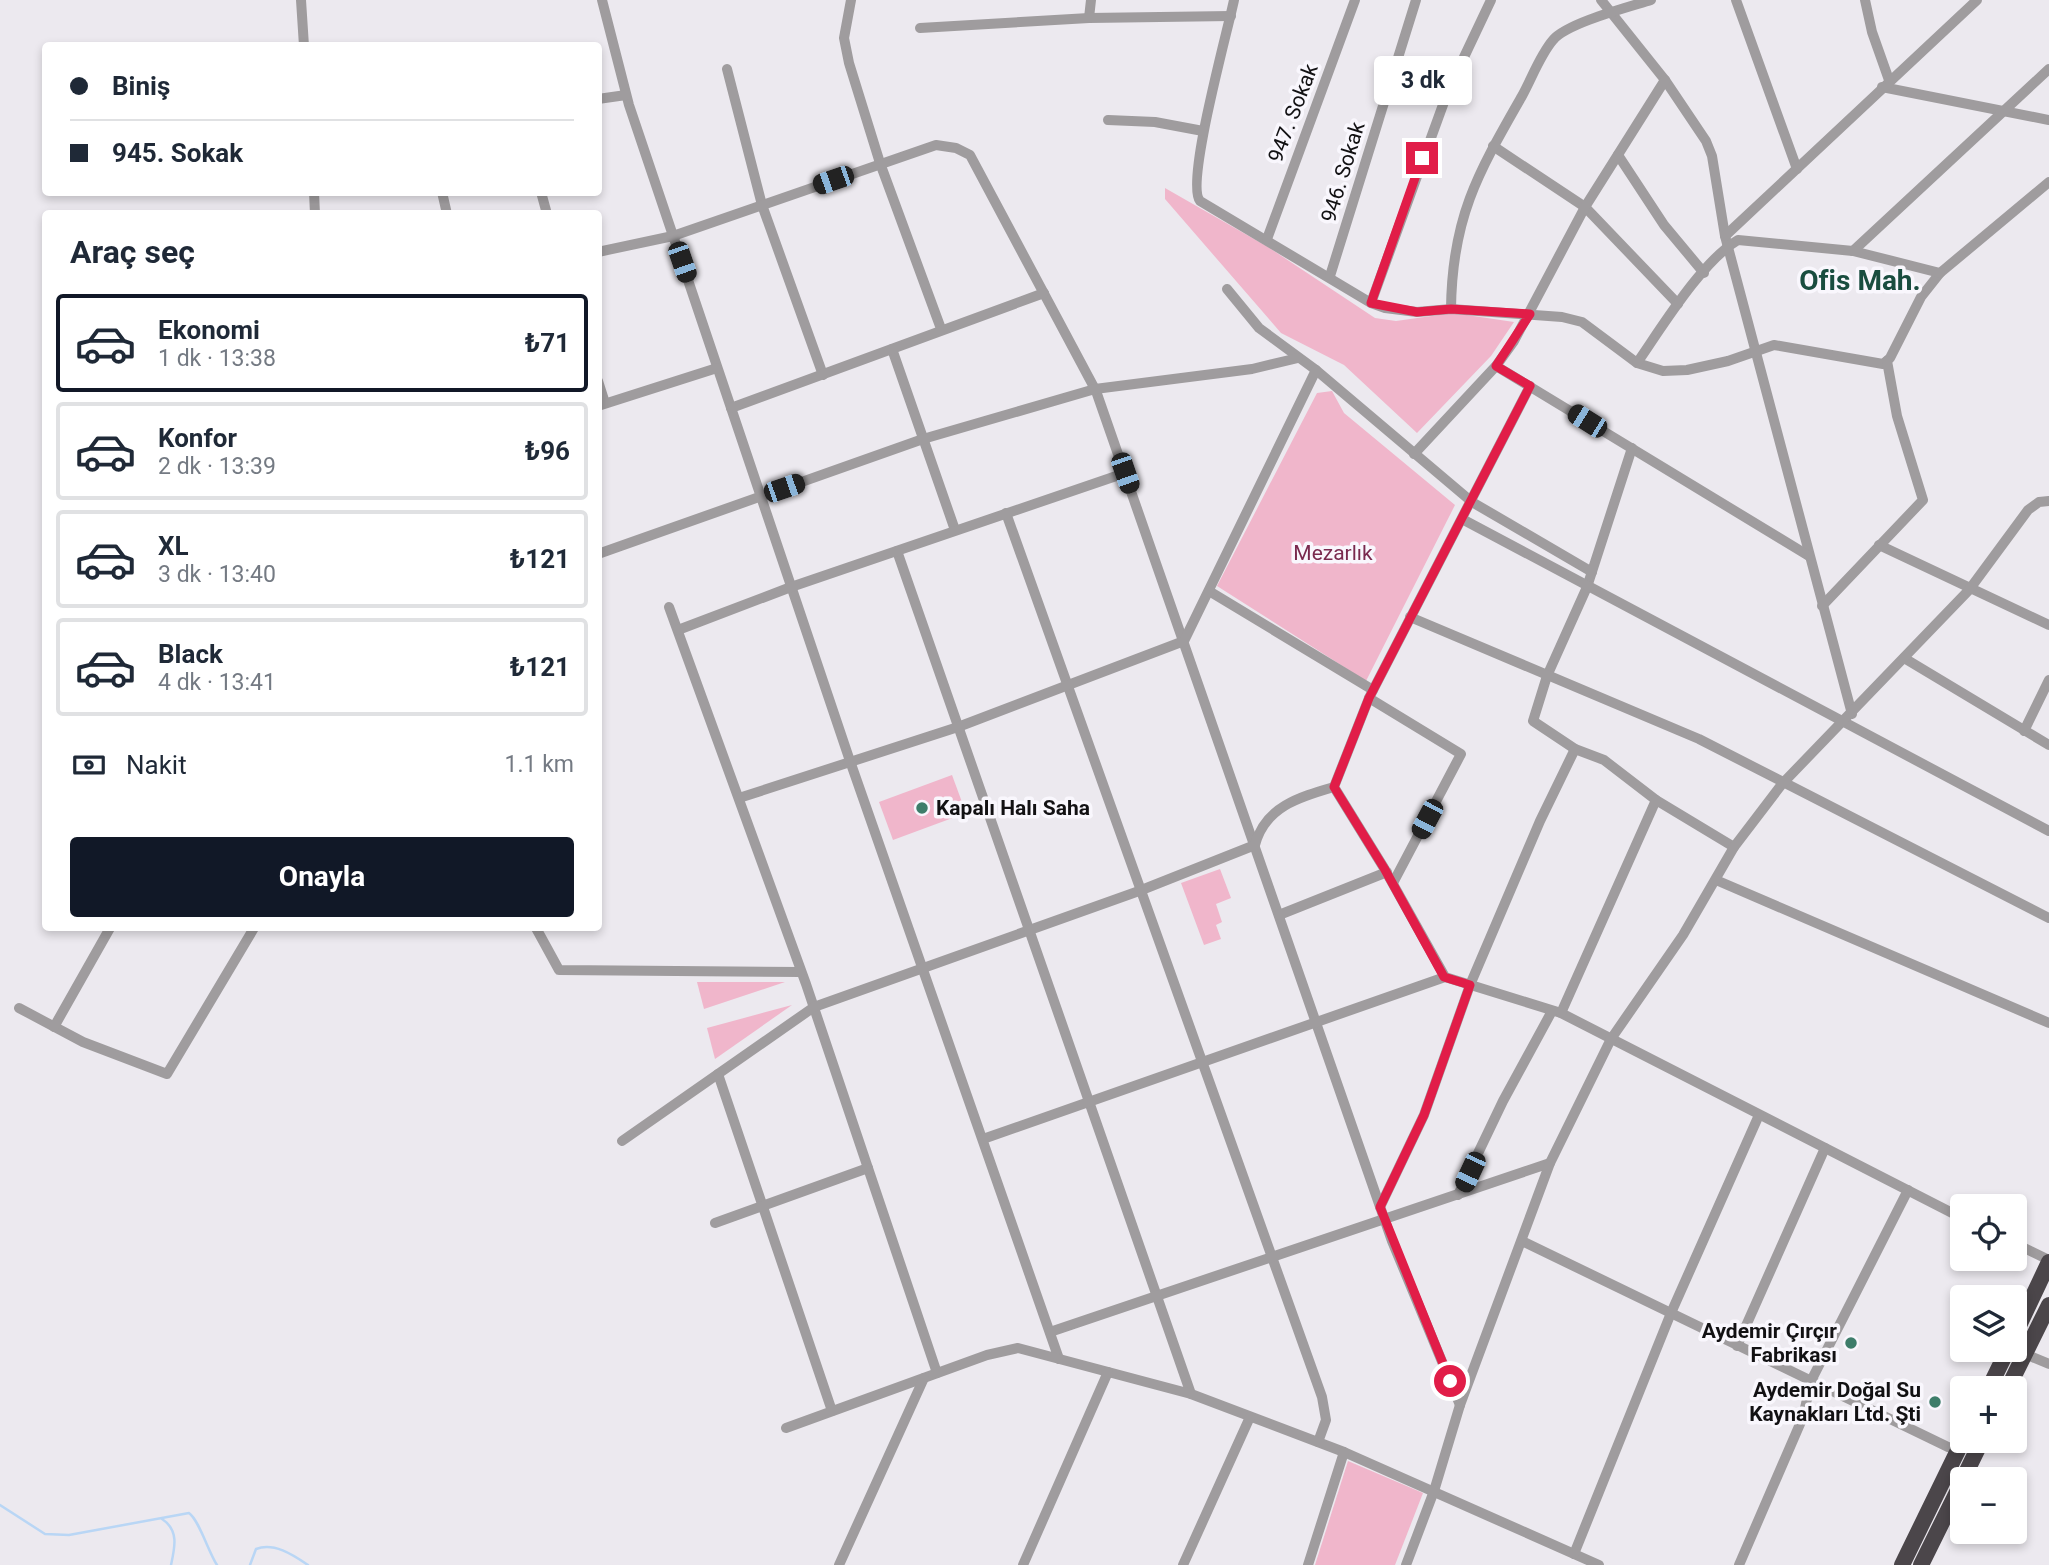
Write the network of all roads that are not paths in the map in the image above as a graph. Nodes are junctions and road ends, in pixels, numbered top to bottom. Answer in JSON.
{"nodes":[{"id":1,"x":301,"y":0,"type":"edge"},
{"id":2,"x":602,"y":0,"type":"edge"},
{"id":3,"x":851,"y":0,"type":"edge"},
{"id":4,"x":1091,"y":0,"type":"edge"},
{"id":5,"x":1234,"y":0,"type":"edge"},
{"id":6,"x":1355,"y":0,"type":"edge"},
{"id":7,"x":1416,"y":0,"type":"edge"},
{"id":8,"x":1491,"y":0,"type":"edge"},
{"id":9,"x":1601,"y":0,"type":"edge"},
{"id":10,"x":1651,"y":0,"type":"edge"},
{"id":11,"x":1736,"y":0,"type":"edge"},
{"id":12,"x":1865,"y":0,"type":"edge"},
{"id":13,"x":1977,"y":0,"type":"edge"},
{"id":14,"x":1610,"y":12,"type":"junction"},
{"id":15,"x":1231,"y":16,"type":"junction"},
{"id":16,"x":1089,"y":18,"type":"junction"},
{"id":17,"x":920,"y":28,"type":"dead end"},
{"id":18,"x":304,"y":42,"type":"edge"},
{"id":19,"x":727,"y":69,"type":"dead end"},
{"id":20,"x":2049,"y":69,"type":"edge"},
{"id":21,"x":1665,"y":80,"type":"junction"},
{"id":22,"x":1886,"y":84,"type":"junction"},
{"id":23,"x":626,"y":95,"type":"junction"},
{"id":24,"x":602,"y":98,"type":"edge"},
{"id":25,"x":2006,"y":111,"type":"junction"},
{"id":26,"x":1108,"y":120,"type":"dead end"},
{"id":27,"x":2049,"y":120,"type":"edge"},
{"id":28,"x":1203,"y":131,"type":"junction"},
{"id":29,"x":1493,"y":146,"type":"junction"},
{"id":30,"x":1618,"y":155,"type":"junction"},
{"id":31,"x":880,"y":163,"type":"junction"},
{"id":32,"x":1797,"y":169,"type":"junction"},
{"id":33,"x":2049,"y":182,"type":"edge"},
{"id":34,"x":762,"y":205,"type":"junction"},
{"id":35,"x":1585,"y":208,"type":"junction"},
{"id":36,"x":673,"y":236,"type":"junction"},
{"id":37,"x":1267,"y":239,"type":"junction"},
{"id":38,"x":1726,"y":241,"type":"junction"},
{"id":39,"x":602,"y":251,"type":"edge"},
{"id":40,"x":1853,"y":251,"type":"junction"},
{"id":41,"x":1704,"y":273,"type":"junction"},
{"id":42,"x":1940,"y":274,"type":"junction"},
{"id":43,"x":1330,"y":276,"type":"junction"},
{"id":44,"x":1227,"y":289,"type":"dead end"},
{"id":45,"x":1044,"y":293,"type":"junction"},
{"id":46,"x":1371,"y":303,"type":"junction"},
{"id":47,"x":1678,"y":304,"type":"junction"},
{"id":48,"x":1451,"y":309,"type":"junction"},
{"id":49,"x":1530,"y":314,"type":"junction"},
{"id":50,"x":940,"y":326,"type":"dead end"},
{"id":51,"x":892,"y":349,"type":"junction"},
{"id":52,"x":1755,"y":353,"type":"junction"},
{"id":53,"x":1298,"y":358,"type":"junction"},
{"id":54,"x":1886,"y":361,"type":"junction"},
{"id":55,"x":1637,"y":363,"type":"junction"},
{"id":56,"x":1496,"y":366,"type":"junction"},
{"id":57,"x":717,"y":368,"type":"junction"},
{"id":58,"x":1315,"y":370,"type":"junction"},
{"id":59,"x":823,"y":375,"type":"junction"},
{"id":60,"x":1530,"y":386,"type":"junction"},
{"id":61,"x":1094,"y":388,"type":"junction"},
{"id":62,"x":602,"y":405,"type":"edge"},
{"id":63,"x":731,"y":408,"type":"junction"},
{"id":64,"x":923,"y":439,"type":"junction"},
{"id":65,"x":1632,"y":448,"type":"junction"},
{"id":66,"x":1414,"y":454,"type":"junction"},
{"id":67,"x":1125,"y":473,"type":"junction"},
{"id":68,"x":761,"y":497,"type":"junction"},
{"id":69,"x":1472,"y":502,"type":"junction"},
{"id":70,"x":2049,"y":502,"type":"edge"},
{"id":71,"x":1006,"y":513,"type":"junction"},
{"id":72,"x":1462,"y":519,"type":"junction"},
{"id":73,"x":955,"y":530,"type":"junction"},
{"id":74,"x":1879,"y":545,"type":"junction"},
{"id":75,"x":897,"y":551,"type":"junction"},
{"id":76,"x":602,"y":553,"type":"edge"},
{"id":77,"x":1809,"y":556,"type":"junction"},
{"id":78,"x":1592,"y":572,"type":"junction"},
{"id":79,"x":791,"y":587,"type":"junction"},
{"id":80,"x":1587,"y":587,"type":"junction"},
{"id":81,"x":1969,"y":590,"type":"junction"},
{"id":82,"x":1209,"y":591,"type":"junction"},
{"id":83,"x":1822,"y":606,"type":"junction"},
{"id":84,"x":669,"y":607,"type":"dead end"},
{"id":85,"x":1410,"y":617,"type":"junction"},
{"id":86,"x":2049,"y":625,"type":"edge"},
{"id":87,"x":678,"y":630,"type":"junction"},
{"id":88,"x":1184,"y":641,"type":"junction"},
{"id":89,"x":1904,"y":658,"type":"junction"},
{"id":90,"x":1547,"y":676,"type":"junction"},
{"id":91,"x":2049,"y":680,"type":"edge"},
{"id":92,"x":1067,"y":686,"type":"junction"},
{"id":93,"x":1371,"y":694,"type":"junction"},
{"id":94,"x":2045,"y":703,"type":"edge"},
{"id":95,"x":1848,"y":718,"type":"junction"},
{"id":96,"x":958,"y":727,"type":"junction"},
{"id":97,"x":2024,"y":731,"type":"junction"},
{"id":98,"x":2049,"y":745,"type":"edge"},
{"id":99,"x":1575,"y":749,"type":"junction"},
{"id":100,"x":850,"y":761,"type":"junction"},
{"id":101,"x":1782,"y":784,"type":"junction"},
{"id":102,"x":1334,"y":787,"type":"junction"},
{"id":103,"x":739,"y":798,"type":"junction"},
{"id":104,"x":1656,"y":800,"type":"junction"},
{"id":105,"x":2049,"y":831,"type":"edge"},
{"id":106,"x":1255,"y":845,"type":"junction"},
{"id":107,"x":1734,"y":847,"type":"junction"},
{"id":108,"x":1387,"y":872,"type":"junction"},
{"id":109,"x":1716,"y":880,"type":"junction"},
{"id":110,"x":1393,"y":884,"type":"junction"},
{"id":111,"x":1139,"y":891,"type":"junction"},
{"id":112,"x":1279,"y":915,"type":"junction"},
{"id":113,"x":2049,"y":918,"type":"edge"},
{"id":114,"x":1029,"y":928,"type":"junction"},
{"id":115,"x":108,"y":931,"type":"edge"},
{"id":116,"x":252,"y":931,"type":"edge"},
{"id":117,"x":538,"y":931,"type":"edge"},
{"id":118,"x":925,"y":968,"type":"junction"},
{"id":119,"x":801,"y":972,"type":"junction"},
{"id":120,"x":1444,"y":977,"type":"junction"},
{"id":121,"x":1470,"y":985,"type":"junction"},
{"id":122,"x":814,"y":1007,"type":"junction"},
{"id":123,"x":19,"y":1008,"type":"dead end"},
{"id":124,"x":1557,"y":1012,"type":"junction"},
{"id":125,"x":1317,"y":1022,"type":"junction"},
{"id":126,"x":2049,"y":1023,"type":"edge"},
{"id":127,"x":54,"y":1027,"type":"junction"},
{"id":128,"x":1611,"y":1039,"type":"junction"},
{"id":129,"x":1202,"y":1063,"type":"junction"},
{"id":130,"x":718,"y":1074,"type":"junction"},
{"id":131,"x":1090,"y":1101,"type":"junction"},
{"id":132,"x":1759,"y":1115,"type":"junction"},
{"id":133,"x":983,"y":1139,"type":"junction"},
{"id":134,"x":622,"y":1141,"type":"dead end"},
{"id":135,"x":1825,"y":1148,"type":"junction"},
{"id":136,"x":1550,"y":1163,"type":"junction"},
{"id":137,"x":868,"y":1168,"type":"junction"},
{"id":138,"x":1908,"y":1190,"type":"junction"},
{"id":139,"x":1458,"y":1195,"type":"junction"},
{"id":140,"x":763,"y":1207,"type":"junction"},
{"id":141,"x":1380,"y":1207,"type":"junction"},
{"id":142,"x":1950,"y":1212,"type":"edge"},
{"id":143,"x":1384,"y":1219,"type":"junction"},
{"id":144,"x":715,"y":1223,"type":"dead end"},
{"id":145,"x":1522,"y":1241,"type":"junction"},
{"id":146,"x":2027,"y":1250,"type":"edge"},
{"id":147,"x":1275,"y":1258,"type":"junction"},
{"id":148,"x":2049,"y":1261,"type":"edge"},
{"id":149,"x":1158,"y":1295,"type":"junction"},
{"id":150,"x":2049,"y":1306,"type":"edge"},
{"id":151,"x":2027,"y":1308,"type":"edge"},
{"id":152,"x":1671,"y":1313,"type":"junction"},
{"id":153,"x":1050,"y":1332,"type":"junction"},
{"id":154,"x":1737,"y":1346,"type":"junction"},
{"id":155,"x":2027,"y":1350,"type":"edge"},
{"id":156,"x":2027,"y":1355,"type":"edge"},
{"id":157,"x":1059,"y":1359,"type":"junction"},
{"id":158,"x":2049,"y":1364,"type":"edge"},
{"id":159,"x":1108,"y":1372,"type":"junction"},
{"id":160,"x":937,"y":1373,"type":"junction"},
{"id":161,"x":924,"y":1378,"type":"junction"},
{"id":162,"x":1811,"y":1381,"type":"junction"},
{"id":163,"x":1191,"y":1394,"type":"junction"},
{"id":164,"x":1460,"y":1405,"type":"junction"},
{"id":165,"x":832,"y":1411,"type":"junction"},
{"id":166,"x":1250,"y":1417,"type":"junction"},
{"id":167,"x":786,"y":1428,"type":"dead end"},
{"id":168,"x":1950,"y":1441,"type":"edge"},
{"id":169,"x":1318,"y":1442,"type":"junction"},
{"id":170,"x":1344,"y":1452,"type":"junction"},
{"id":171,"x":1951,"y":1453,"type":"edge"},
{"id":172,"x":1434,"y":1491,"type":"junction"},
{"id":173,"x":1950,"y":1506,"type":"edge"},
{"id":174,"x":1574,"y":1554,"type":"junction"},
{"id":175,"x":839,"y":1565,"type":"edge"},
{"id":176,"x":1023,"y":1565,"type":"edge"},
{"id":177,"x":1182,"y":1565,"type":"edge"},
{"id":178,"x":1308,"y":1565,"type":"edge"},
{"id":179,"x":1406,"y":1565,"type":"edge"},
{"id":180,"x":1599,"y":1565,"type":"edge"},
{"id":181,"x":1739,"y":1565,"type":"edge"},
{"id":182,"x":1902,"y":1565,"type":"edge"},
{"id":183,"x":1921,"y":1565,"type":"edge"}],
"edges":[{"from":1,"to":18,"type":"street"},
{"from":2,"to":23,"type":"street"},
{"from":3,"to":31,"type":"street"},
{"from":4,"to":16,"type":"street"},
{"from":5,"to":15,"type":"street"},
{"from":6,"to":37,"type":"street","name":"947. Sokak"},
{"from":7,"to":43,"type":"street","name":"946. Sokak"},
{"from":8,"to":46,"type":"street"},
{"from":9,"to":14,"type":"street"},
{"from":10,"to":14,"type":"street"},
{"from":11,"to":32,"type":"street"},
{"from":12,"to":22,"type":"street"},
{"from":13,"to":22,"type":"street"},
{"from":14,"to":21,"type":"street"},
{"from":14,"to":29,"type":"street"},
{"from":15,"to":16,"type":"street"},
{"from":15,"to":28,"type":"street"},
{"from":16,"to":17,"type":"street"},
{"from":19,"to":34,"type":"street"},
{"from":20,"to":25,"type":"street"},
{"from":21,"to":30,"type":"street"},
{"from":21,"to":38,"type":"street"},
{"from":22,"to":25,"type":"street"},
{"from":22,"to":32,"type":"street"},
{"from":23,"to":24,"type":"street"},
{"from":23,"to":36,"type":"street"},
{"from":25,"to":27,"type":"street"},
{"from":25,"to":40,"type":"street"},
{"from":26,"to":28,"type":"street"},
{"from":28,"to":37,"type":"street"},
{"from":29,"to":35,"type":"street"},
{"from":29,"to":48,"type":"street"},
{"from":30,"to":35,"type":"street"},
{"from":30,"to":41,"type":"street"},
{"from":31,"to":34,"type":"street"},
{"from":31,"to":45,"type":"street"},
{"from":31,"to":50,"type":"street"},
{"from":32,"to":38,"type":"street"},
{"from":33,"to":42,"type":"street"},
{"from":34,"to":36,"type":"street"},
{"from":34,"to":59,"type":"street"},
{"from":35,"to":47,"type":"street"},
{"from":35,"to":49,"type":"street"},
{"from":36,"to":39,"type":"street"},
{"from":36,"to":57,"type":"street"},
{"from":37,"to":43,"type":"street"},
{"from":38,"to":40,"type":"street"},
{"from":38,"to":41,"type":"street"},
{"from":38,"to":52,"type":"street"},
{"from":40,"to":42,"type":"street"},
{"from":41,"to":47,"type":"street"},
{"from":42,"to":54,"type":"street"},
{"from":43,"to":46,"type":"street"},
{"from":44,"to":53,"type":"street"},
{"from":45,"to":51,"type":"street"},
{"from":45,"to":61,"type":"street"},
{"from":46,"to":48,"type":"street"},
{"from":47,"to":55,"type":"street"},
{"from":48,"to":49,"type":"street"},
{"from":49,"to":55,"type":"street"},
{"from":49,"to":56,"type":"street"},
{"from":51,"to":59,"type":"street"},
{"from":51,"to":64,"type":"street"},
{"from":52,"to":54,"type":"street"},
{"from":52,"to":55,"type":"street"},
{"from":52,"to":77,"type":"street"},
{"from":53,"to":58,"type":"street"},
{"from":53,"to":61,"type":"street"},
{"from":54,"to":74,"type":"street"},
{"from":56,"to":60,"type":"street"},
{"from":56,"to":66,"type":"street"},
{"from":57,"to":62,"type":"street"},
{"from":57,"to":63,"type":"street"},
{"from":58,"to":66,"type":"street"},
{"from":58,"to":82,"type":"street"},
{"from":59,"to":63,"type":"street"},
{"from":60,"to":65,"type":"street"},
{"from":60,"to":69,"type":"street"},
{"from":61,"to":64,"type":"street"},
{"from":61,"to":67,"type":"street"},
{"from":63,"to":68,"type":"street"},
{"from":64,"to":68,"type":"street"},
{"from":64,"to":73,"type":"street"},
{"from":65,"to":77,"type":"street"},
{"from":65,"to":78,"type":"street"},
{"from":66,"to":69,"type":"street"},
{"from":67,"to":71,"type":"street"},
{"from":67,"to":88,"type":"street"},
{"from":68,"to":76,"type":"street"},
{"from":68,"to":79,"type":"street"},
{"from":69,"to":72,"type":"street"},
{"from":69,"to":78,"type":"street"},
{"from":70,"to":81,"type":"street"},
{"from":71,"to":73,"type":"street"},
{"from":71,"to":92,"type":"street"},
{"from":72,"to":80,"type":"street"},
{"from":72,"to":85,"type":"street"},
{"from":73,"to":75,"type":"street"},
{"from":74,"to":81,"type":"street"},
{"from":74,"to":83,"type":"street"},
{"from":75,"to":79,"type":"street"},
{"from":75,"to":96,"type":"street"},
{"from":77,"to":83,"type":"street"},
{"from":78,"to":80,"type":"street"},
{"from":79,"to":87,"type":"street"},
{"from":79,"to":100,"type":"street"},
{"from":80,"to":90,"type":"street"},
{"from":80,"to":95,"type":"street"},
{"from":81,"to":86,"type":"street"},
{"from":81,"to":89,"type":"street"},
{"from":82,"to":88,"type":"street"},
{"from":82,"to":93,"type":"street"},
{"from":83,"to":95,"type":"street"},
{"from":84,"to":87,"type":"street"},
{"from":85,"to":90,"type":"street"},
{"from":85,"to":93,"type":"street"},
{"from":87,"to":103,"type":"street"},
{"from":88,"to":92,"type":"street"},
{"from":88,"to":106,"type":"street"},
{"from":89,"to":95,"type":"street"},
{"from":89,"to":97,"type":"street"},
{"from":90,"to":99,"type":"street"},
{"from":90,"to":101,"type":"street"},
{"from":91,"to":94,"type":"street"},
{"from":92,"to":96,"type":"street"},
{"from":92,"to":111,"type":"street"},
{"from":93,"to":102,"type":"street"},
{"from":93,"to":110,"type":"street"},
{"from":94,"to":97,"type":"street"},
{"from":95,"to":101,"type":"street"},
{"from":95,"to":105,"type":"street"},
{"from":96,"to":100,"type":"street"},
{"from":96,"to":114,"type":"street"},
{"from":97,"to":98,"type":"street"},
{"from":99,"to":104,"type":"street"},
{"from":99,"to":121,"type":"street"},
{"from":100,"to":103,"type":"street"},
{"from":100,"to":118,"type":"street"},
{"from":101,"to":107,"type":"street"},
{"from":101,"to":113,"type":"street"},
{"from":102,"to":106,"type":"street"},
{"from":102,"to":108,"type":"street"},
{"from":103,"to":119,"type":"street"},
{"from":104,"to":107,"type":"street"},
{"from":104,"to":124,"type":"street"},
{"from":106,"to":111,"type":"street"},
{"from":106,"to":112,"type":"street"},
{"from":107,"to":109,"type":"street"},
{"from":108,"to":110,"type":"street"},
{"from":108,"to":112,"type":"street"},
{"from":109,"to":126,"type":"street"},
{"from":109,"to":128,"type":"street"},
{"from":110,"to":120,"type":"street"},
{"from":111,"to":114,"type":"street"},
{"from":111,"to":129,"type":"street"},
{"from":112,"to":125,"type":"street"},
{"from":114,"to":118,"type":"street"},
{"from":114,"to":131,"type":"street"},
{"from":115,"to":127,"type":"street"},
{"from":116,"to":127,"type":"street"},
{"from":117,"to":119,"type":"street"},
{"from":118,"to":122,"type":"street"},
{"from":118,"to":133,"type":"street"},
{"from":119,"to":122,"type":"street"},
{"from":120,"to":121,"type":"street"},
{"from":120,"to":125,"type":"street"},
{"from":121,"to":124,"type":"street"},
{"from":121,"to":141,"type":"street"},
{"from":122,"to":130,"type":"street"},
{"from":122,"to":137,"type":"street"},
{"from":123,"to":127,"type":"street"},
{"from":124,"to":128,"type":"street"},
{"from":124,"to":139,"type":"street"},
{"from":125,"to":129,"type":"street"},
{"from":125,"to":141,"type":"street"},
{"from":128,"to":132,"type":"street"},
{"from":128,"to":136,"type":"street"},
{"from":129,"to":131,"type":"street"},
{"from":129,"to":147,"type":"street"},
{"from":130,"to":134,"type":"street"},
{"from":130,"to":140,"type":"street"},
{"from":131,"to":133,"type":"street"},
{"from":131,"to":149,"type":"street"},
{"from":132,"to":135,"type":"street"},
{"from":132,"to":152,"type":"street"},
{"from":133,"to":153,"type":"street"},
{"from":135,"to":138,"type":"street"},
{"from":135,"to":154,"type":"street"},
{"from":136,"to":139,"type":"street"},
{"from":136,"to":145,"type":"street"},
{"from":137,"to":140,"type":"street"},
{"from":137,"to":160,"type":"street"},
{"from":138,"to":142,"type":"street"},
{"from":138,"to":162,"type":"street"},
{"from":139,"to":143,"type":"street"},
{"from":140,"to":144,"type":"street"},
{"from":140,"to":165,"type":"street"},
{"from":141,"to":143,"type":"street"},
{"from":143,"to":147,"type":"street"},
{"from":143,"to":164,"type":"street"},
{"from":145,"to":152,"type":"street"},
{"from":145,"to":164,"type":"street"},
{"from":146,"to":148,"type":"street"},
{"from":147,"to":149,"type":"street"},
{"from":147,"to":169,"type":"street"},
{"from":148,"to":151,"type":"highway"},
{"from":149,"to":153,"type":"street"},
{"from":149,"to":163,"type":"street"},
{"from":150,"to":155,"type":"highway"},
{"from":152,"to":154,"type":"street"},
{"from":152,"to":174,"type":"street"},
{"from":153,"to":157,"type":"street"},
{"from":154,"to":162,"type":"street"},
{"from":156,"to":158,"type":"street"},
{"from":157,"to":159,"type":"street"},
{"from":157,"to":160,"type":"street"},
{"from":159,"to":163,"type":"street"},
{"from":159,"to":176,"type":"street"},
{"from":160,"to":161,"type":"street"},
{"from":161,"to":165,"type":"street"},
{"from":161,"to":175,"type":"street"},
{"from":162,"to":168,"type":"street"},
{"from":162,"to":181,"type":"street"},
{"from":163,"to":166,"type":"street"},
{"from":164,"to":172,"type":"street"},
{"from":165,"to":167,"type":"street"},
{"from":166,"to":169,"type":"street"},
{"from":166,"to":177,"type":"street"},
{"from":169,"to":170,"type":"street"},
{"from":170,"to":172,"type":"street"},
{"from":170,"to":178,"type":"street"},
{"from":171,"to":182,"type":"highway"},
{"from":172,"to":174,"type":"street"},
{"from":172,"to":179,"type":"street"},
{"from":173,"to":183,"type":"highway"},
{"from":174,"to":180,"type":"street"}]}
